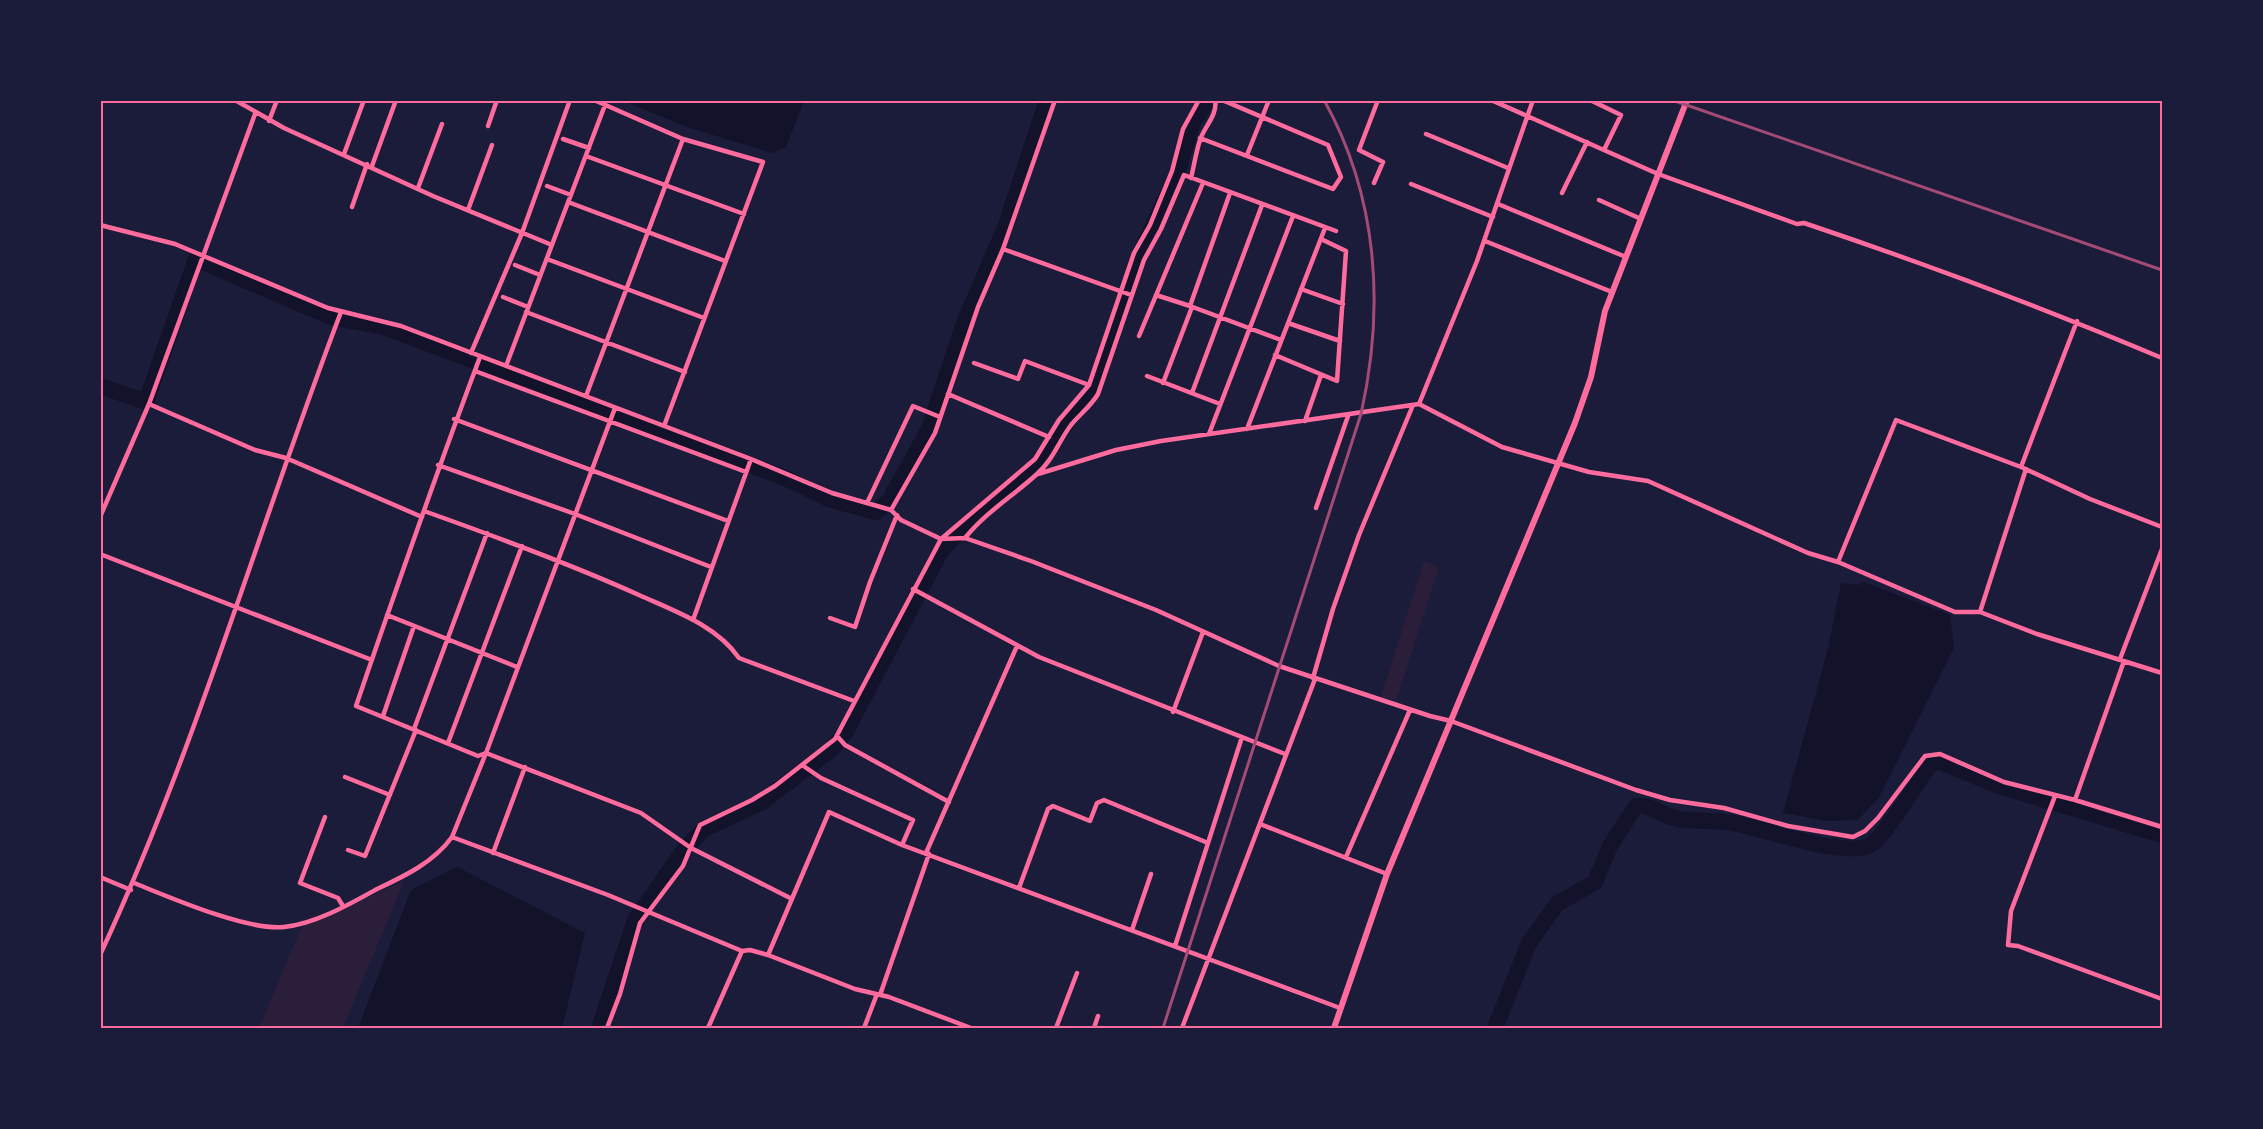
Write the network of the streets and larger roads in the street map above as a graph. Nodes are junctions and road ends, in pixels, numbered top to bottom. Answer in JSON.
{"nodes":[{"id":1,"x":235,"y":100,"type":"edge"},
{"id":2,"x":277,"y":100,"type":"edge"},
{"id":3,"x":364,"y":100,"type":"edge"},
{"id":4,"x":396,"y":100,"type":"edge"},
{"id":5,"x":497,"y":100,"type":"edge"},
{"id":6,"x":570,"y":100,"type":"edge"},
{"id":7,"x":594,"y":100,"type":"edge"},
{"id":8,"x":1054,"y":100,"type":"edge"},
{"id":9,"x":1199,"y":100,"type":"edge"},
{"id":10,"x":1215,"y":100,"type":"edge"},
{"id":11,"x":1222,"y":100,"type":"edge"},
{"id":12,"x":1269,"y":100,"type":"edge"},
{"id":13,"x":1378,"y":100,"type":"edge"},
{"id":14,"x":1491,"y":100,"type":"edge"},
{"id":15,"x":1533,"y":100,"type":"edge"},
{"id":16,"x":1590,"y":100,"type":"edge"},
{"id":17,"x":1687,"y":100,"type":"edge"},
{"id":18,"x":605,"y":105,"type":"junction"},
{"id":19,"x":255,"y":114,"type":"junction"},
{"id":20,"x":1263,"y":116,"type":"junction"},
{"id":21,"x":1527,"y":117,"type":"junction"},
{"id":22,"x":269,"y":121,"type":"junction"},
{"id":23,"x":442,"y":124,"type":"dead end"},
{"id":24,"x":488,"y":126,"type":"dead end"},
{"id":25,"x":1426,"y":134,"type":"dead end"},
{"id":26,"x":1200,"y":138,"type":"junction"},
{"id":27,"x":563,"y":139,"type":"dead end"},
{"id":28,"x":683,"y":139,"type":"junction"},
{"id":29,"x":1587,"y":142,"type":"junction"},
{"id":30,"x":492,"y":145,"type":"dead end"},
{"id":31,"x":588,"y":148,"type":"junction"},
{"id":32,"x":1604,"y":150,"type":"junction"},
{"id":33,"x":344,"y":154,"type":"junction"},
{"id":34,"x":1247,"y":155,"type":"junction"},
{"id":35,"x":586,"y":156,"type":"junction"},
{"id":36,"x":369,"y":165,"type":"junction"},
{"id":37,"x":1508,"y":168,"type":"junction"},
{"id":38,"x":1658,"y":174,"type":"junction"},
{"id":39,"x":1191,"y":178,"type":"junction"},
{"id":40,"x":1203,"y":183,"type":"junction"},
{"id":41,"x":1374,"y":183,"type":"dead end"},
{"id":42,"x":1411,"y":184,"type":"dead end"},
{"id":43,"x":547,"y":186,"type":"dead end"},
{"id":44,"x":666,"y":186,"type":"junction"},
{"id":45,"x":418,"y":188,"type":"junction"},
{"id":46,"x":1230,"y":193,"type":"junction"},
{"id":47,"x":1562,"y":193,"type":"dead end"},
{"id":48,"x":571,"y":195,"type":"junction"},
{"id":49,"x":1599,"y":200,"type":"dead end"},
{"id":50,"x":568,"y":202,"type":"junction"},
{"id":51,"x":1498,"y":204,"type":"junction"},
{"id":52,"x":1262,"y":205,"type":"junction"},
{"id":53,"x":352,"y":207,"type":"dead end"},
{"id":54,"x":468,"y":210,"type":"junction"},
{"id":55,"x":744,"y":214,"type":"junction"},
{"id":56,"x":1293,"y":216,"type":"junction"},
{"id":57,"x":1493,"y":218,"type":"junction"},
{"id":58,"x":1641,"y":219,"type":"junction"},
{"id":59,"x":100,"y":225,"type":"edge"},
{"id":60,"x":1326,"y":228,"type":"junction"},
{"id":61,"x":1336,"y":231,"type":"dead end"},
{"id":62,"x":522,"y":232,"type":"junction"},
{"id":63,"x":648,"y":232,"type":"junction"},
{"id":64,"x":1321,"y":239,"type":"junction"},
{"id":65,"x":1485,"y":241,"type":"junction"},
{"id":66,"x":552,"y":245,"type":"junction"},
{"id":67,"x":1003,"y":249,"type":"junction"},
{"id":68,"x":1626,"y":257,"type":"junction"},
{"id":69,"x":547,"y":259,"type":"junction"},
{"id":70,"x":203,"y":260,"type":"junction"},
{"id":71,"x":725,"y":261,"type":"junction"},
{"id":72,"x":515,"y":265,"type":"dead end"},
{"id":73,"x":540,"y":275,"type":"junction"},
{"id":74,"x":627,"y":288,"type":"junction"},
{"id":75,"x":1301,"y":289,"type":"junction"},
{"id":76,"x":1121,"y":291,"type":"junction"},
{"id":77,"x":1612,"y":292,"type":"junction"},
{"id":78,"x":1131,"y":295,"type":"junction"},
{"id":79,"x":1156,"y":295,"type":"junction"},
{"id":80,"x":503,"y":297,"type":"dead end"},
{"id":81,"x":1343,"y":304,"type":"junction"},
{"id":82,"x":1191,"y":307,"type":"junction"},
{"id":83,"x":527,"y":309,"type":"junction"},
{"id":84,"x":339,"y":316,"type":"junction"},
{"id":85,"x":704,"y":318,"type":"junction"},
{"id":86,"x":1220,"y":318,"type":"junction"},
{"id":87,"x":2077,"y":321,"type":"junction"},
{"id":88,"x":1288,"y":323,"type":"junction"},
{"id":89,"x":1250,"y":329,"type":"junction"},
{"id":90,"x":1139,"y":336,"type":"dead end"},
{"id":91,"x":1281,"y":340,"type":"junction"},
{"id":92,"x":1340,"y":341,"type":"junction"},
{"id":93,"x":606,"y":343,"type":"junction"},
{"id":94,"x":471,"y":353,"type":"junction"},
{"id":95,"x":1275,"y":355,"type":"junction"},
{"id":96,"x":2163,"y":358,"type":"edge"},
{"id":97,"x":479,"y":359,"type":"junction"},
{"id":98,"x":974,"y":363,"type":"dead end"},
{"id":99,"x":506,"y":366,"type":"junction"},
{"id":100,"x":476,"y":369,"type":"junction"},
{"id":101,"x":685,"y":372,"type":"junction"},
{"id":102,"x":1321,"y":375,"type":"junction"},
{"id":103,"x":1147,"y":376,"type":"dead end"},
{"id":104,"x":1163,"y":383,"type":"junction"},
{"id":105,"x":1089,"y":385,"type":"junction"},
{"id":106,"x":1192,"y":393,"type":"junction"},
{"id":107,"x":948,"y":394,"type":"junction"},
{"id":108,"x":586,"y":396,"type":"junction"},
{"id":109,"x":150,"y":404,"type":"junction"},
{"id":110,"x":1220,"y":404,"type":"junction"},
{"id":111,"x":1416,"y":405,"type":"junction"},
{"id":112,"x":614,"y":409,"type":"junction"},
{"id":113,"x":1348,"y":416,"type":"junction"},
{"id":114,"x":940,"y":417,"type":"junction"},
{"id":115,"x":454,"y":419,"type":"junction"},
{"id":116,"x":610,"y":420,"type":"junction"},
{"id":117,"x":1305,"y":421,"type":"junction"},
{"id":118,"x":664,"y":426,"type":"junction"},
{"id":119,"x":1246,"y":429,"type":"junction"},
{"id":120,"x":1209,"y":434,"type":"junction"},
{"id":121,"x":1049,"y":437,"type":"junction"},
{"id":122,"x":286,"y":458,"type":"junction"},
{"id":123,"x":751,"y":461,"type":"junction"},
{"id":124,"x":1557,"y":464,"type":"junction"},
{"id":125,"x":438,"y":465,"type":"junction"},
{"id":126,"x":2024,"y":468,"type":"junction"},
{"id":127,"x":591,"y":470,"type":"junction"},
{"id":128,"x":747,"y":471,"type":"junction"},
{"id":129,"x":1038,"y":474,"type":"junction"},
{"id":130,"x":867,"y":502,"type":"junction"},
{"id":131,"x":1316,"y":508,"type":"dead end"},
{"id":132,"x":891,"y":510,"type":"junction"},
{"id":133,"x":575,"y":513,"type":"junction"},
{"id":134,"x":423,"y":514,"type":"junction"},
{"id":135,"x":897,"y":515,"type":"junction"},
{"id":136,"x":100,"y":517,"type":"edge"},
{"id":137,"x":728,"y":521,"type":"junction"},
{"id":138,"x":2163,"y":526,"type":"edge"},
{"id":139,"x":487,"y":533,"type":"junction"},
{"id":140,"x":965,"y":538,"type":"junction"},
{"id":141,"x":940,"y":539,"type":"junction"},
{"id":142,"x":522,"y":546,"type":"junction"},
{"id":143,"x":2163,"y":549,"type":"edge"},
{"id":144,"x":100,"y":554,"type":"edge"},
{"id":145,"x":557,"y":558,"type":"junction"},
{"id":146,"x":1838,"y":562,"type":"junction"},
{"id":147,"x":711,"y":567,"type":"junction"},
{"id":148,"x":913,"y":589,"type":"junction"},
{"id":149,"x":236,"y":608,"type":"junction"},
{"id":150,"x":1980,"y":612,"type":"junction"},
{"id":151,"x":387,"y":615,"type":"junction"},
{"id":152,"x":830,"y":618,"type":"dead end"},
{"id":153,"x":693,"y":620,"type":"junction"},
{"id":154,"x":414,"y":626,"type":"junction"},
{"id":155,"x":1203,"y":632,"type":"junction"},
{"id":156,"x":447,"y":639,"type":"junction"},
{"id":157,"x":1017,"y":646,"type":"junction"},
{"id":158,"x":482,"y":653,"type":"junction"},
{"id":159,"x":372,"y":660,"type":"junction"},
{"id":160,"x":2122,"y":660,"type":"junction"},
{"id":161,"x":517,"y":667,"type":"junction"},
{"id":162,"x":2163,"y":673,"type":"edge"},
{"id":163,"x":1314,"y":679,"type":"junction"},
{"id":164,"x":854,"y":701,"type":"junction"},
{"id":165,"x":1410,"y":710,"type":"junction"},
{"id":166,"x":1173,"y":712,"type":"junction"},
{"id":167,"x":382,"y":716,"type":"junction"},
{"id":168,"x":1451,"y":721,"type":"junction"},
{"id":169,"x":415,"y":730,"type":"junction"},
{"id":170,"x":837,"y":736,"type":"junction"},
{"id":171,"x":1242,"y":737,"type":"junction"},
{"id":172,"x":448,"y":743,"type":"junction"},
{"id":173,"x":486,"y":753,"type":"junction"},
{"id":174,"x":1285,"y":754,"type":"junction"},
{"id":175,"x":802,"y":765,"type":"junction"},
{"id":176,"x":525,"y":767,"type":"junction"},
{"id":177,"x":345,"y":777,"type":"dead end"},
{"id":178,"x":390,"y":795,"type":"junction"},
{"id":179,"x":2055,"y":796,"type":"junction"},
{"id":180,"x":2075,"y":800,"type":"junction"},
{"id":181,"x":949,"y":802,"type":"junction"},
{"id":182,"x":325,"y":817,"type":"dead end"},
{"id":183,"x":1260,"y":824,"type":"junction"},
{"id":184,"x":2163,"y":827,"type":"edge"},
{"id":185,"x":452,"y":837,"type":"junction"},
{"id":186,"x":1208,"y":843,"type":"junction"},
{"id":187,"x":902,"y":844,"type":"junction"},
{"id":188,"x":691,"y":848,"type":"junction"},
{"id":189,"x":348,"y":850,"type":"dead end"},
{"id":190,"x":493,"y":853,"type":"junction"},
{"id":191,"x":927,"y":854,"type":"junction"},
{"id":192,"x":1346,"y":857,"type":"junction"},
{"id":193,"x":1151,"y":874,"type":"dead end"},
{"id":194,"x":1387,"y":874,"type":"junction"},
{"id":195,"x":100,"y":877,"type":"edge"},
{"id":196,"x":134,"y":883,"type":"junction"},
{"id":197,"x":1018,"y":888,"type":"junction"},
{"id":198,"x":131,"y":890,"type":"junction"},
{"id":199,"x":792,"y":899,"type":"junction"},
{"id":200,"x":343,"y":906,"type":"junction"},
{"id":201,"x":647,"y":911,"type":"junction"},
{"id":202,"x":1132,"y":930,"type":"junction"},
{"id":203,"x":1175,"y":946,"type":"junction"},
{"id":204,"x":742,"y":951,"type":"junction"},
{"id":205,"x":100,"y":955,"type":"edge"},
{"id":206,"x":768,"y":955,"type":"junction"},
{"id":207,"x":1208,"y":960,"type":"junction"},
{"id":208,"x":1077,"y":973,"type":"dead end"},
{"id":209,"x":879,"y":995,"type":"junction"},
{"id":210,"x":2163,"y":999,"type":"edge"},
{"id":211,"x":1340,"y":1008,"type":"junction"},
{"id":212,"x":1098,"y":1016,"type":"dead end"},
{"id":213,"x":607,"y":1029,"type":"edge"},
{"id":214,"x":708,"y":1029,"type":"edge"},
{"id":215,"x":864,"y":1029,"type":"edge"},
{"id":216,"x":971,"y":1029,"type":"edge"},
{"id":217,"x":1056,"y":1029,"type":"edge"},
{"id":218,"x":1094,"y":1029,"type":"edge"},
{"id":219,"x":1182,"y":1029,"type":"edge"},
{"id":220,"x":1334,"y":1029,"type":"edge"}],
"edges":[{"from":1,"to":19,"type":"street"},
{"from":2,"to":22,"type":"street"},
{"from":3,"to":33,"type":"street"},
{"from":4,"to":36,"type":"street"},
{"from":5,"to":24,"type":"street"},
{"from":6,"to":62,"type":"street"},
{"from":7,"to":18,"type":"street"},
{"from":8,"to":67,"type":"street"},
{"from":9,"to":76,"type":"street"},
{"from":10,"to":26,"type":"street"},
{"from":11,"to":20,"type":"street"},
{"from":12,"to":20,"type":"street"},
{"from":13,"to":41,"type":"street"},
{"from":14,"to":21,"type":"street"},
{"from":15,"to":21,"type":"street"},
{"from":16,"to":32,"type":"street"},
{"from":17,"to":38,"type":"street"},
{"from":18,"to":28,"type":"street"},
{"from":18,"to":31,"type":"street"},
{"from":19,"to":22,"type":"street"},
{"from":19,"to":70,"type":"street"},
{"from":20,"to":34,"type":"street"},
{"from":20,"to":34,"type":"street"},
{"from":21,"to":29,"type":"street"},
{"from":21,"to":37,"type":"street"},
{"from":22,"to":33,"type":"street"},
{"from":23,"to":45,"type":"street"},
{"from":25,"to":37,"type":"street"},
{"from":26,"to":34,"type":"street"},
{"from":26,"to":39,"type":"street"},
{"from":27,"to":31,"type":"street"},
{"from":28,"to":44,"type":"street"},
{"from":28,"to":55,"type":"street"},
{"from":29,"to":32,"type":"street"},
{"from":29,"to":47,"type":"street"},
{"from":30,"to":54,"type":"street"},
{"from":31,"to":35,"type":"street"},
{"from":32,"to":38,"type":"street"},
{"from":33,"to":36,"type":"street"},
{"from":35,"to":44,"type":"street"},
{"from":35,"to":48,"type":"street"},
{"from":36,"to":45,"type":"street"},
{"from":36,"to":53,"type":"street"},
{"from":37,"to":51,"type":"street"},
{"from":38,"to":58,"type":"street"},
{"from":38,"to":87,"type":"street"},
{"from":39,"to":40,"type":"street"},
{"from":39,"to":78,"type":"street"},
{"from":40,"to":46,"type":"street"},
{"from":40,"to":79,"type":"street"},
{"from":42,"to":57,"type":"street"},
{"from":43,"to":48,"type":"street"},
{"from":44,"to":55,"type":"street"},
{"from":44,"to":63,"type":"street"},
{"from":45,"to":54,"type":"street"},
{"from":46,"to":52,"type":"street"},
{"from":46,"to":82,"type":"street"},
{"from":48,"to":50,"type":"street"},
{"from":49,"to":58,"type":"street"},
{"from":50,"to":63,"type":"street"},
{"from":50,"to":66,"type":"street"},
{"from":51,"to":57,"type":"street"},
{"from":51,"to":68,"type":"street"},
{"from":52,"to":56,"type":"street"},
{"from":52,"to":86,"type":"street"},
{"from":54,"to":62,"type":"street"},
{"from":55,"to":71,"type":"street"},
{"from":56,"to":60,"type":"street"},
{"from":56,"to":89,"type":"street"},
{"from":57,"to":65,"type":"street"},
{"from":58,"to":68,"type":"street"},
{"from":59,"to":70,"type":"street"},
{"from":60,"to":61,"type":"street"},
{"from":60,"to":64,"type":"street"},
{"from":62,"to":66,"type":"street"},
{"from":62,"to":94,"type":"street"},
{"from":63,"to":71,"type":"street"},
{"from":63,"to":74,"type":"street"},
{"from":64,"to":75,"type":"street"},
{"from":64,"to":81,"type":"street"},
{"from":65,"to":77,"type":"street"},
{"from":65,"to":111,"type":"street"},
{"from":66,"to":69,"type":"street"},
{"from":67,"to":76,"type":"street"},
{"from":67,"to":107,"type":"street"},
{"from":68,"to":77,"type":"street"},
{"from":69,"to":73,"type":"street"},
{"from":69,"to":74,"type":"street"},
{"from":70,"to":84,"type":"street"},
{"from":70,"to":109,"type":"street"},
{"from":71,"to":85,"type":"street"},
{"from":72,"to":73,"type":"street"},
{"from":73,"to":83,"type":"street"},
{"from":74,"to":85,"type":"street"},
{"from":74,"to":93,"type":"street"},
{"from":75,"to":81,"type":"street"},
{"from":75,"to":88,"type":"street"},
{"from":76,"to":78,"type":"street"},
{"from":76,"to":105,"type":"street"},
{"from":77,"to":124,"type":"street"},
{"from":78,"to":129,"type":"street"},
{"from":79,"to":82,"type":"street"},
{"from":79,"to":90,"type":"street"},
{"from":80,"to":83,"type":"street"},
{"from":81,"to":92,"type":"street"},
{"from":82,"to":86,"type":"street"},
{"from":82,"to":104,"type":"street"},
{"from":83,"to":93,"type":"street"},
{"from":83,"to":99,"type":"street"},
{"from":84,"to":94,"type":"street"},
{"from":84,"to":122,"type":"street"},
{"from":85,"to":101,"type":"street"},
{"from":86,"to":89,"type":"street"},
{"from":86,"to":106,"type":"street"},
{"from":87,"to":96,"type":"street"},
{"from":87,"to":126,"type":"street"},
{"from":88,"to":91,"type":"street"},
{"from":88,"to":92,"type":"street"},
{"from":89,"to":91,"type":"street"},
{"from":89,"to":110,"type":"street"},
{"from":91,"to":95,"type":"street"},
{"from":92,"to":102,"type":"street"},
{"from":93,"to":101,"type":"street"},
{"from":93,"to":108,"type":"street"},
{"from":94,"to":97,"type":"street"},
{"from":95,"to":102,"type":"street"},
{"from":95,"to":119,"type":"street"},
{"from":97,"to":99,"type":"street"},
{"from":97,"to":100,"type":"street"},
{"from":98,"to":105,"type":"street"},
{"from":99,"to":108,"type":"street"},
{"from":100,"to":115,"type":"street"},
{"from":100,"to":116,"type":"street"},
{"from":101,"to":118,"type":"street"},
{"from":102,"to":117,"type":"street"},
{"from":103,"to":104,"type":"street"},
{"from":104,"to":106,"type":"street"},
{"from":105,"to":121,"type":"street"},
{"from":106,"to":110,"type":"street"},
{"from":107,"to":114,"type":"street"},
{"from":107,"to":121,"type":"street"},
{"from":108,"to":112,"type":"street"},
{"from":109,"to":122,"type":"street"},
{"from":109,"to":136,"type":"street"},
{"from":110,"to":120,"type":"street"},
{"from":111,"to":113,"type":"street"},
{"from":111,"to":124,"type":"street"},
{"from":111,"to":163,"type":"street"},
{"from":112,"to":116,"type":"street"},
{"from":112,"to":118,"type":"street"},
{"from":113,"to":117,"type":"street"},
{"from":113,"to":131,"type":"street"},
{"from":114,"to":130,"type":"street"},
{"from":114,"to":132,"type":"street"},
{"from":115,"to":125,"type":"street"},
{"from":115,"to":127,"type":"street"},
{"from":116,"to":127,"type":"street"},
{"from":116,"to":128,"type":"street"},
{"from":117,"to":119,"type":"street"},
{"from":118,"to":123,"type":"street"},
{"from":119,"to":120,"type":"street"},
{"from":120,"to":129,"type":"street"},
{"from":121,"to":141,"type":"street"},
{"from":122,"to":134,"type":"street"},
{"from":122,"to":149,"type":"street"},
{"from":123,"to":128,"type":"street"},
{"from":123,"to":130,"type":"street"},
{"from":124,"to":146,"type":"street"},
{"from":124,"to":168,"type":"street"},
{"from":125,"to":133,"type":"street"},
{"from":125,"to":134,"type":"street"},
{"from":126,"to":138,"type":"street"},
{"from":126,"to":146,"type":"street"},
{"from":126,"to":150,"type":"street"},
{"from":127,"to":133,"type":"street"},
{"from":127,"to":137,"type":"street"},
{"from":128,"to":137,"type":"street"},
{"from":129,"to":140,"type":"street"},
{"from":130,"to":132,"type":"street"},
{"from":132,"to":135,"type":"street"},
{"from":133,"to":145,"type":"street"},
{"from":133,"to":147,"type":"street"},
{"from":134,"to":139,"type":"street"},
{"from":134,"to":151,"type":"street"},
{"from":135,"to":141,"type":"street"},
{"from":135,"to":152,"type":"street"},
{"from":137,"to":147,"type":"street"},
{"from":139,"to":142,"type":"street"},
{"from":139,"to":156,"type":"street"},
{"from":140,"to":141,"type":"street"},
{"from":140,"to":155,"type":"street"},
{"from":141,"to":148,"type":"street"},
{"from":142,"to":145,"type":"street"},
{"from":142,"to":158,"type":"street"},
{"from":143,"to":160,"type":"street"},
{"from":144,"to":149,"type":"street"},
{"from":145,"to":153,"type":"street"},
{"from":145,"to":161,"type":"street"},
{"from":146,"to":150,"type":"street"},
{"from":147,"to":153,"type":"street"},
{"from":148,"to":157,"type":"street"},
{"from":148,"to":164,"type":"street"},
{"from":149,"to":159,"type":"street"},
{"from":149,"to":196,"type":"street"},
{"from":150,"to":160,"type":"street"},
{"from":151,"to":154,"type":"street"},
{"from":151,"to":159,"type":"street"},
{"from":153,"to":164,"type":"street"},
{"from":154,"to":156,"type":"street"},
{"from":154,"to":167,"type":"street"},
{"from":155,"to":163,"type":"street"},
{"from":155,"to":166,"type":"street"},
{"from":156,"to":158,"type":"street"},
{"from":156,"to":169,"type":"street"},
{"from":157,"to":166,"type":"street"},
{"from":157,"to":181,"type":"street"},
{"from":158,"to":161,"type":"street"},
{"from":158,"to":172,"type":"street"},
{"from":159,"to":167,"type":"street"},
{"from":160,"to":162,"type":"street"},
{"from":160,"to":180,"type":"street"},
{"from":161,"to":173,"type":"street"},
{"from":163,"to":165,"type":"street"},
{"from":163,"to":174,"type":"street"},
{"from":164,"to":170,"type":"street"},
{"from":165,"to":168,"type":"street"},
{"from":165,"to":192,"type":"street"},
{"from":166,"to":171,"type":"street"},
{"from":167,"to":169,"type":"street"},
{"from":168,"to":179,"type":"street"},
{"from":168,"to":194,"type":"street"},
{"from":169,"to":172,"type":"street"},
{"from":169,"to":178,"type":"street"},
{"from":170,"to":175,"type":"street"},
{"from":170,"to":181,"type":"street"},
{"from":171,"to":174,"type":"street"},
{"from":171,"to":186,"type":"street"},
{"from":172,"to":173,"type":"street"},
{"from":173,"to":176,"type":"street"},
{"from":173,"to":185,"type":"street"},
{"from":174,"to":183,"type":"street"},
{"from":175,"to":187,"type":"street"},
{"from":175,"to":188,"type":"street"},
{"from":176,"to":188,"type":"street"},
{"from":176,"to":190,"type":"street"},
{"from":177,"to":178,"type":"street"},
{"from":178,"to":189,"type":"street"},
{"from":179,"to":180,"type":"street"},
{"from":179,"to":210,"type":"street"},
{"from":180,"to":184,"type":"street"},
{"from":181,"to":191,"type":"street"},
{"from":182,"to":200,"type":"street"},
{"from":183,"to":192,"type":"street"},
{"from":183,"to":207,"type":"street"},
{"from":185,"to":190,"type":"street"},
{"from":185,"to":200,"type":"street"},
{"from":186,"to":197,"type":"street"},
{"from":186,"to":203,"type":"street"},
{"from":187,"to":191,"type":"street"},
{"from":187,"to":199,"type":"street"},
{"from":188,"to":199,"type":"street"},
{"from":188,"to":201,"type":"street"},
{"from":190,"to":201,"type":"street"},
{"from":191,"to":197,"type":"street"},
{"from":191,"to":209,"type":"street"},
{"from":192,"to":194,"type":"street"},
{"from":193,"to":202,"type":"street"},
{"from":194,"to":211,"type":"street"},
{"from":195,"to":198,"type":"street"},
{"from":196,"to":198,"type":"street"},
{"from":196,"to":200,"type":"street"},
{"from":197,"to":202,"type":"street"},
{"from":198,"to":205,"type":"street"},
{"from":199,"to":206,"type":"street"},
{"from":201,"to":204,"type":"street"},
{"from":201,"to":213,"type":"street"},
{"from":202,"to":203,"type":"street"},
{"from":203,"to":207,"type":"street"},
{"from":204,"to":206,"type":"street"},
{"from":204,"to":214,"type":"street"},
{"from":206,"to":209,"type":"street"},
{"from":207,"to":211,"type":"street"},
{"from":207,"to":219,"type":"street"},
{"from":208,"to":217,"type":"street"},
{"from":209,"to":215,"type":"street"},
{"from":209,"to":216,"type":"street"},
{"from":211,"to":220,"type":"street"},
{"from":212,"to":218,"type":"street"}]}
